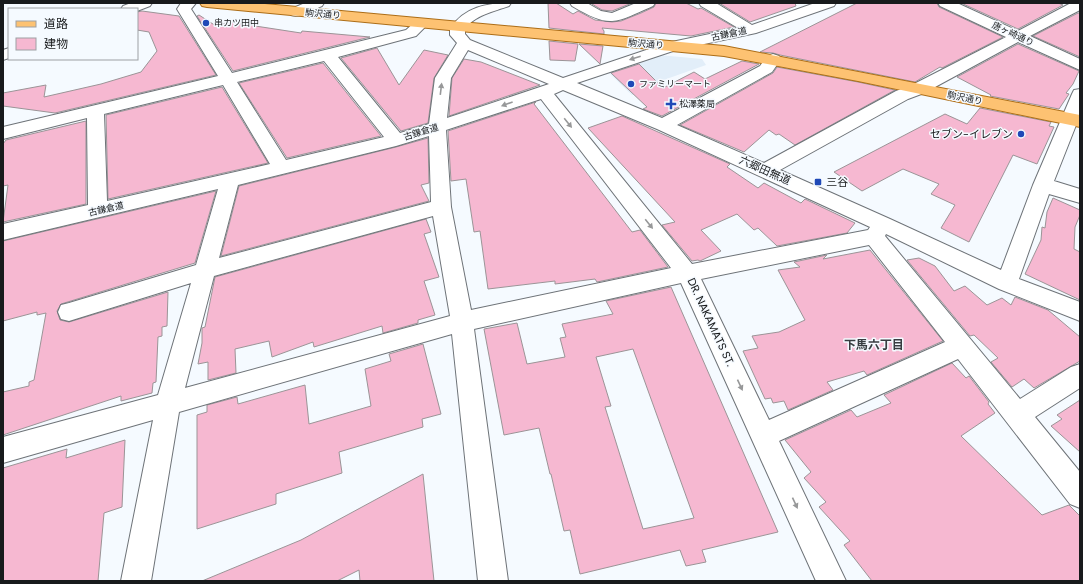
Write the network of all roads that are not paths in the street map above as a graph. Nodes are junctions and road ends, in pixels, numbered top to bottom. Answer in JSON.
{"nodes":[{"id":1,"x":145,"y":3,"type":"edge"},
{"id":2,"x":189,"y":3,"type":"edge"},
{"id":3,"x":207,"y":3,"type":"edge"},
{"id":4,"x":317,"y":3,"type":"edge"},
{"id":5,"x":577,"y":3,"type":"edge"},
{"id":6,"x":648,"y":3,"type":"edge"},
{"id":7,"x":706,"y":3,"type":"edge"},
{"id":8,"x":945,"y":3,"type":"edge"},
{"id":9,"x":498,"y":4,"type":"edge"},
{"id":10,"x":820,"y":4,"type":"edge"},
{"id":11,"x":1080,"y":4,"type":"edge"},
{"id":12,"x":243,"y":5,"type":"edge"},
{"id":13,"x":131,"y":8,"type":"edge"},
{"id":14,"x":296,"y":12,"type":"junction"},
{"id":15,"x":421,"y":24,"type":"junction"},
{"id":16,"x":457,"y":27,"type":"junction"},
{"id":17,"x":752,"y":30,"type":"junction"},
{"id":18,"x":1017,"y":37,"type":"junction"},
{"id":19,"x":465,"y":44,"type":"junction"},
{"id":20,"x":672,"y":46,"type":"junction"},
{"id":21,"x":328,"y":55,"type":"junction"},
{"id":22,"x":774,"y":59,"type":"junction"},
{"id":23,"x":1080,"y":66,"type":"edge"},
{"id":24,"x":227,"y":80,"type":"junction"},
{"id":25,"x":553,"y":88,"type":"junction"},
{"id":26,"x":918,"y":89,"type":"junction"},
{"id":27,"x":1080,"y":94,"type":"edge"},
{"id":28,"x":95,"y":111,"type":"junction"},
{"id":29,"x":1075,"y":120,"type":"edge"},
{"id":30,"x":663,"y":125,"type":"junction"},
{"id":31,"x":436,"y":128,"type":"junction"},
{"id":32,"x":3,"y":133,"type":"edge"},
{"id":33,"x":396,"y":140,"type":"junction"},
{"id":34,"x":282,"y":168,"type":"junction"},
{"id":35,"x":767,"y":171,"type":"junction"},
{"id":36,"x":230,"y":180,"type":"junction"},
{"id":37,"x":1043,"y":185,"type":"junction"},
{"id":38,"x":1080,"y":196,"type":"edge"},
{"id":39,"x":441,"y":207,"type":"junction"},
{"id":40,"x":98,"y":211,"type":"junction"},
{"id":41,"x":878,"y":230,"type":"junction"},
{"id":42,"x":3,"y":232,"type":"edge"},
{"id":43,"x":206,"y":270,"type":"junction"},
{"id":44,"x":688,"y":273,"type":"junction"},
{"id":45,"x":1006,"y":283,"type":"junction"},
{"id":46,"x":69,"y":312,"type":"dead end"},
{"id":47,"x":1080,"y":312,"type":"edge"},
{"id":48,"x":462,"y":322,"type":"junction"},
{"id":49,"x":961,"y":346,"type":"junction"},
{"id":50,"x":1080,"y":374,"type":"edge"},
{"id":51,"x":168,"y":405,"type":"junction"},
{"id":52,"x":1016,"y":414,"type":"junction"},
{"id":53,"x":763,"y":435,"type":"junction"},
{"id":54,"x":3,"y":450,"type":"edge"},
{"id":55,"x":1080,"y":494,"type":"edge"},
{"id":56,"x":136,"y":581,"type":"edge"},
{"id":57,"x":493,"y":581,"type":"edge"},
{"id":58,"x":831,"y":581,"type":"edge"}],
"edges":[{"from":1,"to":13,"type":"street"},
{"from":2,"to":24,"type":"street"},
{"from":3,"to":12,"type":"main road","name":"駒沢通り"},
{"from":4,"to":14,"type":"street"},
{"from":5,"to":6,"type":"street"},
{"from":7,"to":17,"type":"street"},
{"from":8,"to":18,"type":"street","name":"唐ヶ崎通り"},
{"from":9,"to":16,"type":"street"},
{"from":10,"to":17,"type":"street","name":"古鎌倉道"},
{"from":11,"to":18,"type":"street"},
{"from":12,"to":14,"type":"main road","name":"駒沢通り"},
{"from":14,"to":15,"type":"main road","name":"駒沢通り"},
{"from":15,"to":16,"type":"main road","name":"駒沢通り"},
{"from":15,"to":21,"type":"street"},
{"from":16,"to":19,"type":"street"},
{"from":16,"to":20,"type":"main road","name":"駒沢通り"},
{"from":17,"to":20,"type":"street","name":"古鎌倉道"},
{"from":18,"to":23,"type":"street","name":"唐ヶ崎通り"},
{"from":18,"to":26,"type":"street"},
{"from":19,"to":25,"type":"street","name":"六郷田無道"},
{"from":31,"to":19,"type":"street","one_way":true},
{"from":20,"to":22,"type":"main road","name":"駒沢通り"},
{"from":20,"to":25,"type":"street","name":"古鎌倉道","one_way":true},
{"from":21,"to":24,"type":"street"},
{"from":21,"to":33,"type":"street"},
{"from":22,"to":26,"type":"main road","name":"駒沢通り"},
{"from":22,"to":30,"type":"street"},
{"from":24,"to":28,"type":"street"},
{"from":24,"to":34,"type":"street"},
{"from":25,"to":30,"type":"street","name":"六郷田無道"},
{"from":25,"to":31,"type":"street","name":"古鎌倉道","one_way":true},
{"from":25,"to":44,"type":"street","name":"DR. NAKAMATS ST.","one_way":true},
{"from":26,"to":29,"type":"main road","name":"駒沢通り"},
{"from":26,"to":35,"type":"street"},
{"from":27,"to":29,"type":"street"},
{"from":28,"to":32,"type":"street"},
{"from":28,"to":40,"type":"street"},
{"from":29,"to":37,"type":"street"},
{"from":30,"to":35,"type":"street","name":"六郷田無道"},
{"from":31,"to":33,"type":"street","name":"古鎌倉道"},
{"from":31,"to":39,"type":"street"},
{"from":33,"to":34,"type":"street","name":"古鎌倉道"},
{"from":34,"to":36,"type":"street","name":"古鎌倉道"},
{"from":35,"to":41,"type":"street","name":"六郷田無道"},
{"from":36,"to":40,"type":"street","name":"古鎌倉道"},
{"from":36,"to":43,"type":"street"},
{"from":37,"to":38,"type":"street"},
{"from":37,"to":45,"type":"street"},
{"from":39,"to":43,"type":"street"},
{"from":39,"to":48,"type":"street"},
{"from":40,"to":42,"type":"street","name":"古鎌倉道"},
{"from":41,"to":44,"type":"street"},
{"from":41,"to":45,"type":"street","name":"六郷田無道"},
{"from":41,"to":49,"type":"street"},
{"from":43,"to":46,"type":"street"},
{"from":43,"to":51,"type":"street"},
{"from":44,"to":48,"type":"street"},
{"from":44,"to":53,"type":"street","name":"DR. NAKAMATS ST.","one_way":true},
{"from":45,"to":47,"type":"street","name":"六郷田無道"},
{"from":48,"to":51,"type":"street"},
{"from":48,"to":57,"type":"street"},
{"from":49,"to":52,"type":"street"},
{"from":49,"to":53,"type":"street"},
{"from":50,"to":52,"type":"street"},
{"from":51,"to":54,"type":"street"},
{"from":51,"to":56,"type":"street"},
{"from":52,"to":55,"type":"street"},
{"from":53,"to":58,"type":"street","name":"DR. NAKAMATS ST.","one_way":true}]}
